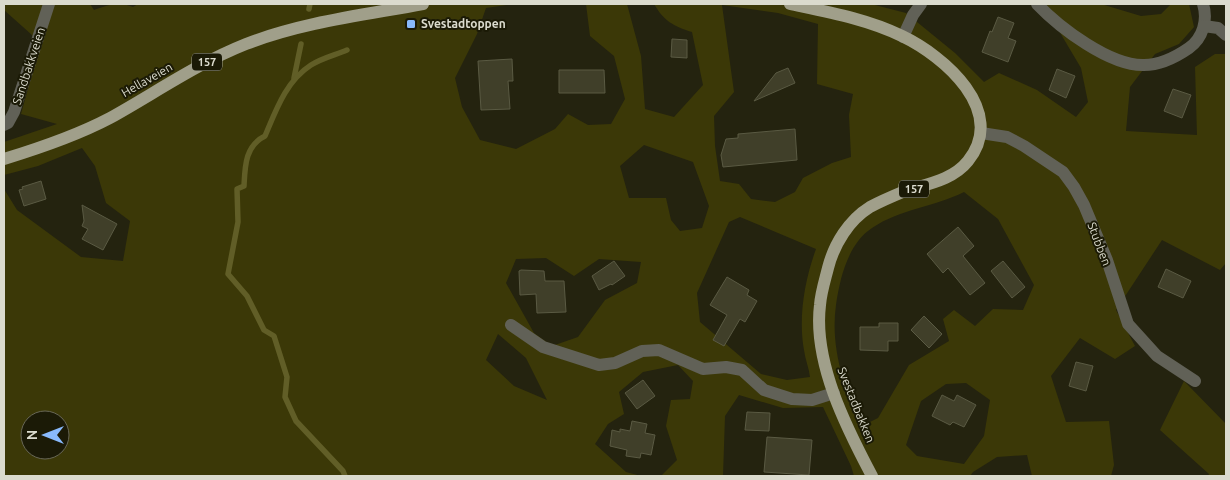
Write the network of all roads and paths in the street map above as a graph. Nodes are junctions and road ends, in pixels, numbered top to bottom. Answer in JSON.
{"nodes":[{"id":1,"x":49,"y":4,"type":"edge"},
{"id":2,"x":423,"y":4,"type":"edge"},
{"id":3,"x":790,"y":4,"type":"edge"},
{"id":4,"x":921,"y":4,"type":"edge"},
{"id":5,"x":1037,"y":4,"type":"edge"},
{"id":6,"x":1203,"y":4,"type":"edge"},
{"id":7,"x":1204,"y":26,"type":"junction"},
{"id":8,"x":1226,"y":35,"type":"edge"},
{"id":9,"x":903,"y":37,"type":"junction"},
{"id":10,"x":4,"y":125,"type":"edge"},
{"id":11,"x":981,"y":133,"type":"junction"},
{"id":12,"x":4,"y":159,"type":"edge"},
{"id":13,"x":511,"y":325,"type":"dead end"},
{"id":14,"x":1195,"y":381,"type":"dead end"},
{"id":15,"x":834,"y":392,"type":"junction"},
{"id":16,"x":872,"y":476,"type":"edge"}],
"edges":[{"from":1,"to":10,"type":"street","name":"Sandbakkveien"},
{"from":2,"to":12,"type":"main road","name":"Hellaveien","number":"157"},
{"from":3,"to":9,"type":"main road"},
{"from":4,"to":9,"type":"street"},
{"from":5,"to":7,"type":"street"},
{"from":6,"to":7,"type":"street"},
{"from":7,"to":8,"type":"street"},
{"from":9,"to":11,"type":"main road"},
{"from":11,"to":14,"type":"street","name":"Stubben"},
{"from":11,"to":15,"type":"main road","name":"Svestadbakken","number":"157"},
{"from":13,"to":15,"type":"street"},
{"from":15,"to":16,"type":"main road","name":"Svestadbakken","number":"157"}]}
